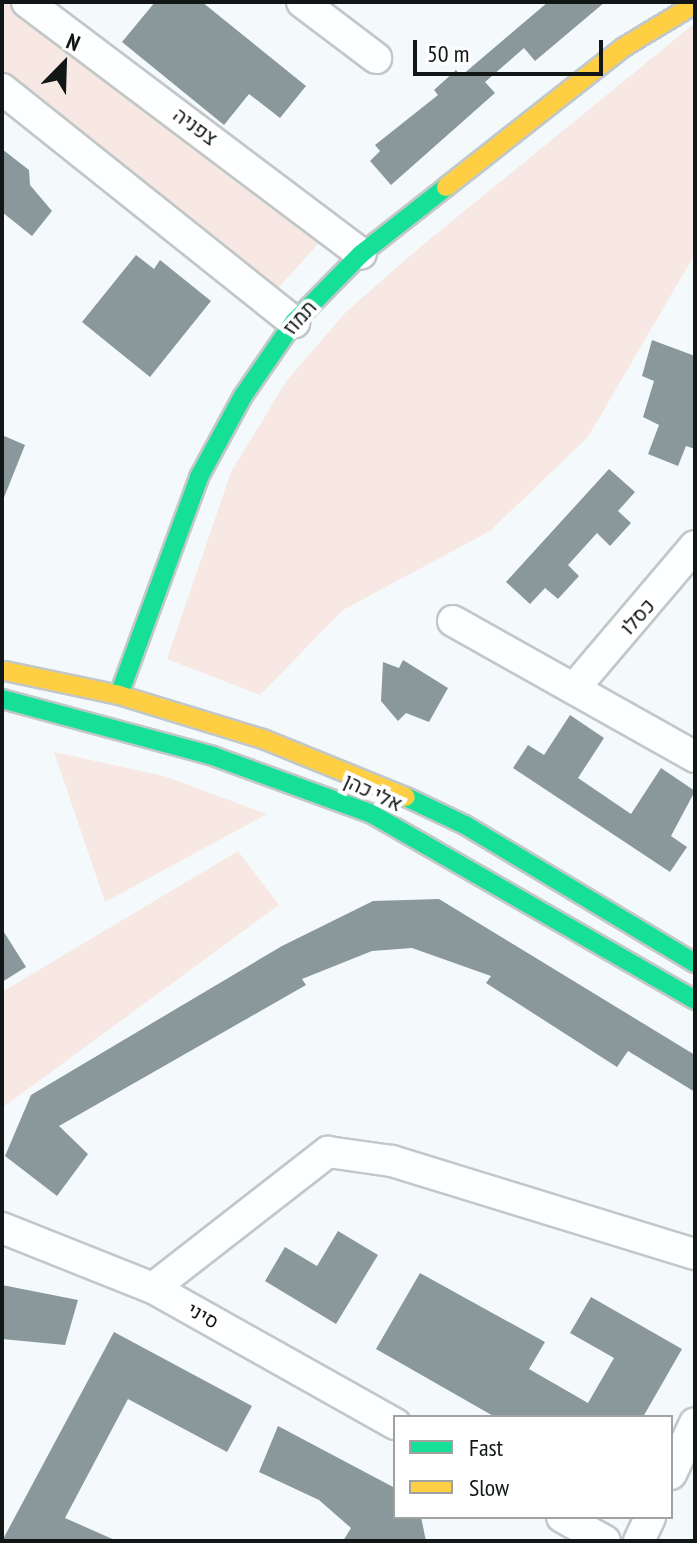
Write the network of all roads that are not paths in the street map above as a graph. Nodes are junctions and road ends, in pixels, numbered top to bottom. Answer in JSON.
{"nodes":[{"id":1,"x":27,"y":2,"type":"edge"},
{"id":2,"x":302,"y":2,"type":"edge"},
{"id":3,"x":667,"y":2,"type":"edge"},
{"id":4,"x":695,"y":4,"type":"edge"},
{"id":5,"x":624,"y":47,"type":"junction"},
{"id":6,"x":376,"y":58,"type":"dead end"},
{"id":7,"x":2,"y":89,"type":"edge"},
{"id":8,"x":361,"y":254,"type":"junction"},
{"id":9,"x":294,"y":322,"type":"junction"},
{"id":10,"x":695,"y":546,"type":"edge"},
{"id":11,"x":453,"y":621,"type":"dead end"},
{"id":12,"x":2,"y":670,"type":"edge"},
{"id":13,"x":577,"y":685,"type":"junction"},
{"id":14,"x":119,"y":695,"type":"junction"},
{"id":15,"x":2,"y":699,"type":"edge"},
{"id":16,"x":695,"y":757,"type":"edge"},
{"id":17,"x":695,"y":963,"type":"edge"},
{"id":18,"x":695,"y":1000,"type":"edge"},
{"id":19,"x":2,"y":1228,"type":"edge"},
{"id":20,"x":695,"y":1254,"type":"edge"},
{"id":21,"x":153,"y":1288,"type":"junction"},
{"id":22,"x":393,"y":1423,"type":"edge"},
{"id":23,"x":695,"y":1423,"type":"edge"},
{"id":24,"x":673,"y":1470,"type":"edge"},
{"id":25,"x":566,"y":1519,"type":"edge"},
{"id":26,"x":649,"y":1519,"type":"edge"},
{"id":27,"x":605,"y":1541,"type":"edge"},
{"id":28,"x":639,"y":1541,"type":"edge"}],
"edges":[{"from":1,"to":8,"type":"street","name":"צפניה"},
{"from":2,"to":6,"type":"street"},
{"from":3,"to":5,"type":"street","name":"תמוז"},
{"from":4,"to":5,"type":"street","name":"תמוז"},
{"from":5,"to":8,"type":"street","name":"תמוז"},
{"from":7,"to":9,"type":"street"},
{"from":8,"to":9,"type":"street","name":"תמוז"},
{"from":9,"to":14,"type":"street","name":"תמוז"},
{"from":10,"to":13,"type":"street","name":"כסלו"},
{"from":11,"to":13,"type":"street"},
{"from":12,"to":14,"type":"street","name":"אלי כהן"},
{"from":13,"to":16,"type":"street"},
{"from":14,"to":17,"type":"street","name":"אלי כהן"},
{"from":15,"to":18,"type":"street","name":"אלי כהן"},
{"from":19,"to":21,"type":"street","name":"סיני"},
{"from":20,"to":21,"type":"street"},
{"from":21,"to":22,"type":"street","name":"סיני"},
{"from":23,"to":24,"type":"street"},
{"from":25,"to":27,"type":"street"},
{"from":26,"to":28,"type":"street"}]}
